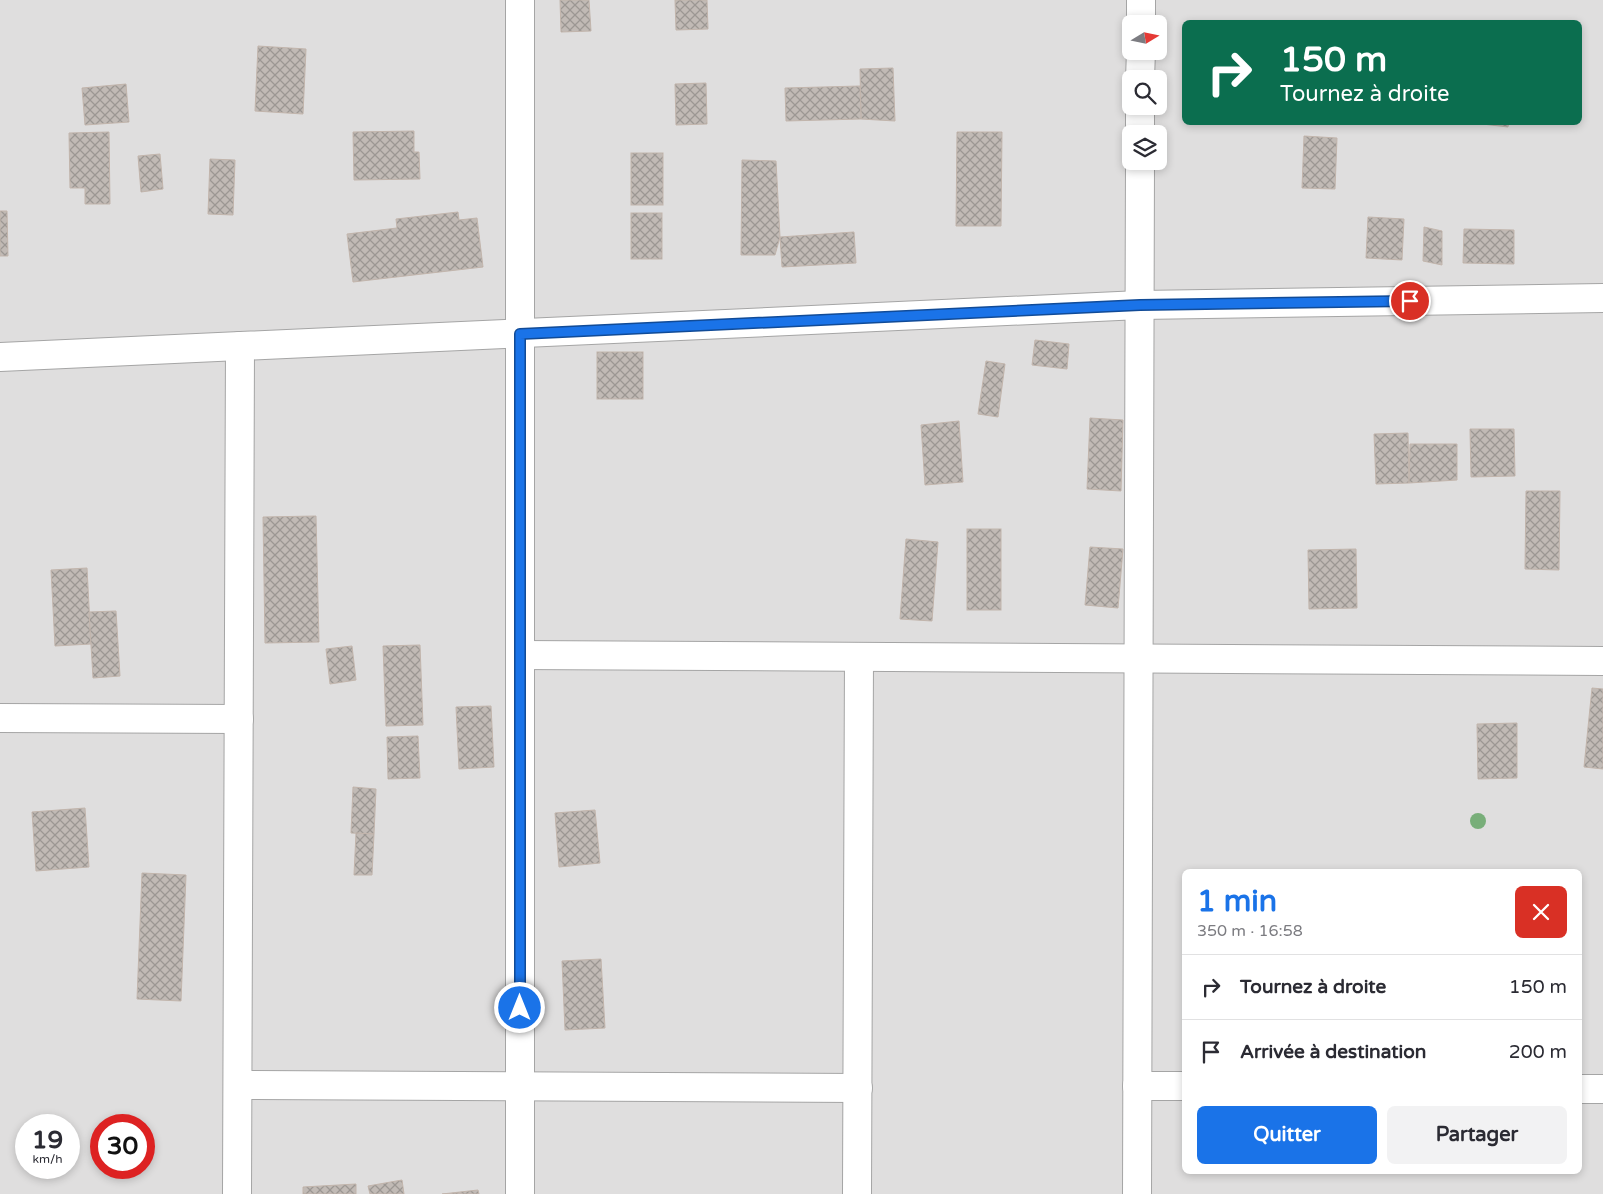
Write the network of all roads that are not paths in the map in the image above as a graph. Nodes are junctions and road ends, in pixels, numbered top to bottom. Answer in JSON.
{"nodes":[{"id":1,"x":520,"y":0,"type":"edge"},
{"id":2,"x":1141,"y":0,"type":"edge"},
{"id":3,"x":1141,"y":15,"type":"edge"},
{"id":4,"x":1140,"y":170,"type":"edge"},
{"id":5,"x":1603,"y":298,"type":"edge"},
{"id":6,"x":1140,"y":305,"type":"junction"},
{"id":7,"x":520,"y":334,"type":"junction"},
{"id":8,"x":240,"y":346,"type":"junction"},
{"id":9,"x":0,"y":357,"type":"edge"},
{"id":10,"x":520,"y":655,"type":"junction"},
{"id":11,"x":859,"y":657,"type":"junction"},
{"id":12,"x":1138,"y":659,"type":"junction"},
{"id":13,"x":1603,"y":661,"type":"edge"},
{"id":14,"x":0,"y":718,"type":"edge"},
{"id":15,"x":239,"y":719,"type":"junction"},
{"id":16,"x":238,"y":1085,"type":"junction"},
{"id":17,"x":1137,"y":1086,"type":"junction"},
{"id":18,"x":1182,"y":1086,"type":"edge"},
{"id":19,"x":520,"y":1087,"type":"junction"},
{"id":20,"x":858,"y":1088,"type":"junction"},
{"id":21,"x":1582,"y":1089,"type":"edge"},
{"id":22,"x":1603,"y":1089,"type":"edge"},
{"id":23,"x":237,"y":1194,"type":"edge"},
{"id":24,"x":520,"y":1194,"type":"edge"},
{"id":25,"x":857,"y":1194,"type":"edge"},
{"id":26,"x":1137,"y":1194,"type":"edge"}],
"edges":[{"from":1,"to":7,"type":"street"},
{"from":2,"to":3,"type":"street"},
{"from":4,"to":6,"type":"street"},
{"from":5,"to":6,"type":"street"},
{"from":6,"to":7,"type":"street"},
{"from":6,"to":12,"type":"street"},
{"from":7,"to":8,"type":"street"},
{"from":7,"to":10,"type":"street"},
{"from":8,"to":9,"type":"street"},
{"from":8,"to":15,"type":"street"},
{"from":10,"to":11,"type":"street"},
{"from":10,"to":19,"type":"street"},
{"from":11,"to":12,"type":"street"},
{"from":11,"to":20,"type":"street"},
{"from":12,"to":13,"type":"street"},
{"from":12,"to":17,"type":"street"},
{"from":14,"to":15,"type":"street"},
{"from":15,"to":16,"type":"street"},
{"from":16,"to":19,"type":"street"},
{"from":16,"to":23,"type":"street"},
{"from":17,"to":18,"type":"street"},
{"from":17,"to":26,"type":"street"},
{"from":19,"to":20,"type":"street"},
{"from":19,"to":24,"type":"street"},
{"from":20,"to":25,"type":"street"},
{"from":21,"to":22,"type":"street"}]}
